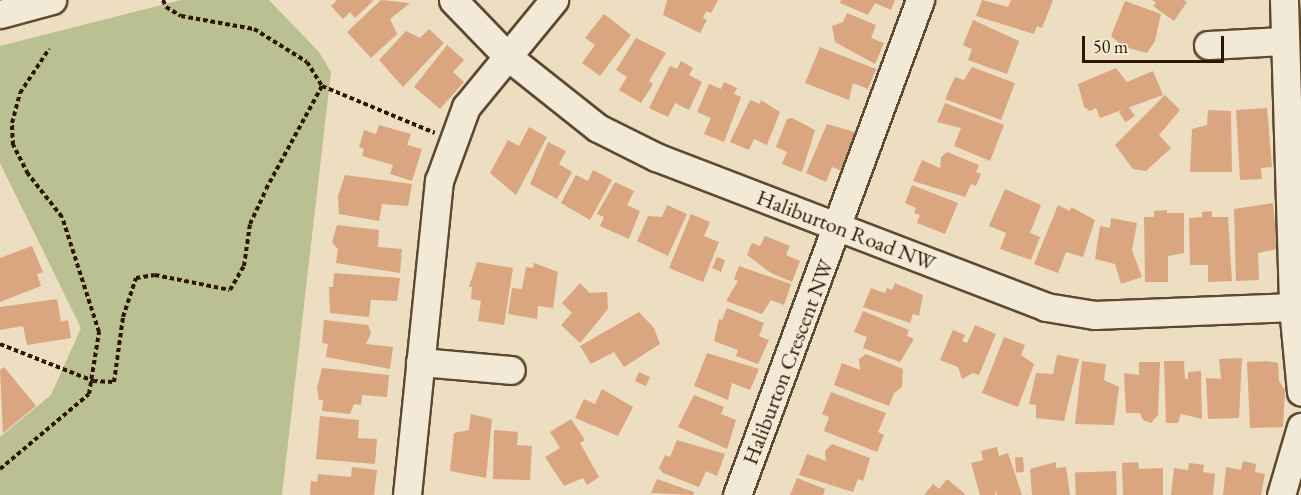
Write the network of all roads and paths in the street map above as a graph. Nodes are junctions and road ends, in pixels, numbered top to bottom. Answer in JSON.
{"nodes":[{"id":1,"x":52,"y":0,"type":"edge"},
{"id":2,"x":163,"y":0,"type":"edge"},
{"id":3,"x":453,"y":0,"type":"edge"},
{"id":4,"x":554,"y":0,"type":"edge"},
{"id":5,"x":920,"y":0,"type":"edge"},
{"id":6,"x":1284,"y":0,"type":"edge"},
{"id":7,"x":0,"y":14,"type":"edge"},
{"id":8,"x":1283,"y":40,"type":"junction"},
{"id":9,"x":1208,"y":45,"type":"dead end"},
{"id":10,"x":49,"y":49,"type":"dead end"},
{"id":11,"x":507,"y":56,"type":"junction"},
{"id":12,"x":322,"y":86,"type":"junction"},
{"id":13,"x":452,"y":140,"type":"junction"},
{"id":14,"x":838,"y":228,"type":"junction"},
{"id":15,"x":1293,"y":307,"type":"junction"},
{"id":16,"x":0,"y":344,"type":"edge"},
{"id":17,"x":420,"y":362,"type":"junction"},
{"id":18,"x":511,"y":370,"type":"dead end"},
{"id":19,"x":93,"y":381,"type":"junction"},
{"id":20,"x":1301,"y":392,"type":"edge"},
{"id":21,"x":1301,"y":427,"type":"edge"},
{"id":22,"x":0,"y":469,"type":"edge"},
{"id":23,"x":407,"y":495,"type":"edge"},
{"id":24,"x":737,"y":495,"type":"edge"},
{"id":25,"x":1281,"y":495,"type":"edge"}],
"edges":[{"from":1,"to":7,"type":"street"},
{"from":2,"to":12,"type":"path"},
{"from":3,"to":11,"type":"street","name":"Haliburton Road NW"},
{"from":4,"to":11,"type":"street"},
{"from":5,"to":14,"type":"street","name":"Haliburton Crescent NW"},
{"from":6,"to":8,"type":"street"},
{"from":8,"to":9,"type":"street"},
{"from":8,"to":15,"type":"street"},
{"from":10,"to":19,"type":"path"},
{"from":11,"to":13,"type":"street"},
{"from":11,"to":14,"type":"street","name":"Haliburton Road NW"},
{"from":12,"to":13,"type":"path"},
{"from":12,"to":19,"type":"path"},
{"from":13,"to":17,"type":"street"},
{"from":14,"to":15,"type":"street","name":"Haliburton Road NW"},
{"from":14,"to":24,"type":"street","name":"Haliburton Crescent NW"},
{"from":15,"to":20,"type":"street"},
{"from":16,"to":19,"type":"path"},
{"from":17,"to":18,"type":"street"},
{"from":17,"to":23,"type":"street"},
{"from":19,"to":22,"type":"path"},
{"from":21,"to":25,"type":"street"}]}
